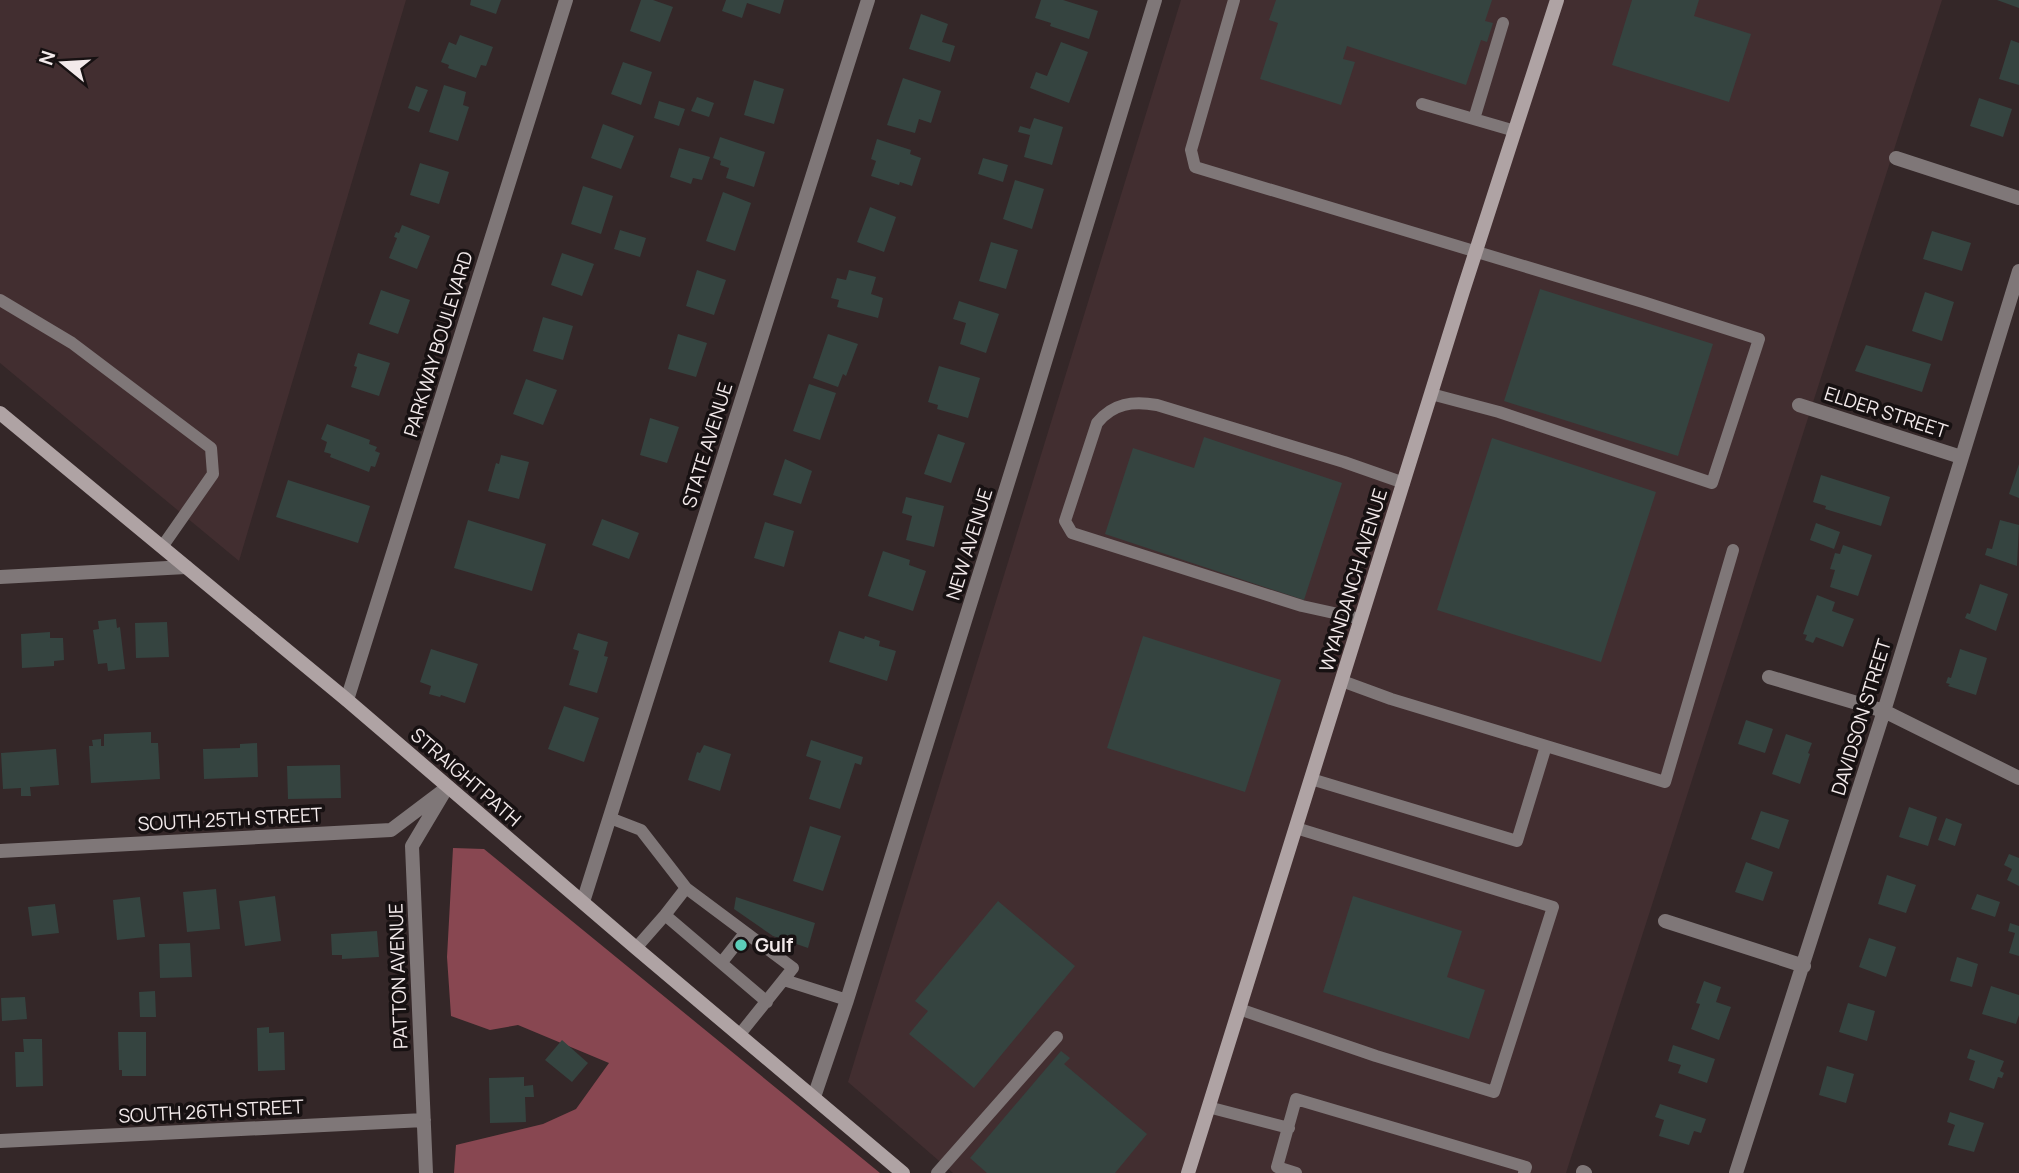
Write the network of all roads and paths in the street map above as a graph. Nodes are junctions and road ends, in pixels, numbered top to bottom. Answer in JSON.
{"nodes":[{"id":1,"x":566,"y":0,"type":"edge"},
{"id":2,"x":868,"y":0,"type":"edge"},
{"id":3,"x":1155,"y":0,"type":"edge"},
{"id":4,"x":1234,"y":0,"type":"edge"},
{"id":5,"x":1557,"y":0,"type":"edge"},
{"id":6,"x":1503,"y":23,"type":"dead end"},
{"id":7,"x":1422,"y":104,"type":"dead end"},
{"id":8,"x":1474,"y":119,"type":"junction"},
{"id":9,"x":1515,"y":131,"type":"junction"},
{"id":10,"x":1896,"y":158,"type":"dead end"},
{"id":11,"x":2019,"y":198,"type":"edge"},
{"id":12,"x":1476,"y":252,"type":"junction"},
{"id":13,"x":2019,"y":271,"type":"edge"},
{"id":14,"x":0,"y":300,"type":"edge"},
{"id":15,"x":1431,"y":394,"type":"junction"},
{"id":16,"x":1799,"y":405,"type":"dead end"},
{"id":17,"x":0,"y":413,"type":"edge"},
{"id":18,"x":1961,"y":457,"type":"junction"},
{"id":19,"x":1404,"y":483,"type":"junction"},
{"id":20,"x":162,"y":547,"type":"junction"},
{"id":21,"x":1733,"y":550,"type":"dead end"},
{"id":22,"x":186,"y":567,"type":"junction"},
{"id":23,"x":0,"y":577,"type":"edge"},
{"id":24,"x":1361,"y":618,"type":"junction"},
{"id":25,"x":1769,"y":677,"type":"dead end"},
{"id":26,"x":1342,"y":681,"type":"junction"},
{"id":27,"x":347,"y":700,"type":"junction"},
{"id":28,"x":1884,"y":711,"type":"junction"},
{"id":29,"x":1546,"y":746,"type":"junction"},
{"id":30,"x":2019,"y":778,"type":"edge"},
{"id":31,"x":1311,"y":779,"type":"junction"},
{"id":32,"x":448,"y":787,"type":"junction"},
{"id":33,"x":610,"y":818,"type":"junction"},
{"id":34,"x":1296,"y":828,"type":"junction"},
{"id":35,"x":0,"y":851,"type":"edge"},
{"id":36,"x":686,"y":888,"type":"junction"},
{"id":37,"x":583,"y":902,"type":"junction"},
{"id":38,"x":665,"y":915,"type":"junction"},
{"id":39,"x":1665,"y":921,"type":"dead end"},
{"id":40,"x":745,"y":933,"type":"junction"},
{"id":41,"x":636,"y":948,"type":"junction"},
{"id":42,"x":722,"y":962,"type":"junction"},
{"id":43,"x":1804,"y":966,"type":"junction"},
{"id":44,"x":784,"y":980,"type":"junction"},
{"id":45,"x":847,"y":1000,"type":"junction"},
{"id":46,"x":767,"y":1002,"type":"junction"},
{"id":47,"x":1239,"y":1009,"type":"junction"},
{"id":48,"x":740,"y":1034,"type":"junction"},
{"id":49,"x":1057,"y":1037,"type":"dead end"},
{"id":50,"x":814,"y":1097,"type":"junction"},
{"id":51,"x":1208,"y":1107,"type":"junction"},
{"id":52,"x":424,"y":1120,"type":"junction"},
{"id":53,"x":1289,"y":1128,"type":"junction"},
{"id":54,"x":0,"y":1141,"type":"edge"},
{"id":55,"x":1276,"y":1170,"type":"edge"},
{"id":56,"x":426,"y":1173,"type":"edge"},
{"id":57,"x":903,"y":1173,"type":"edge"},
{"id":58,"x":937,"y":1173,"type":"edge"},
{"id":59,"x":1188,"y":1173,"type":"edge"},
{"id":60,"x":1296,"y":1173,"type":"edge"},
{"id":61,"x":1524,"y":1173,"type":"edge"},
{"id":62,"x":1737,"y":1173,"type":"edge"}],
"edges":[{"from":1,"to":27,"type":"street","name":"PARKWAY BOULEVARD"},
{"from":2,"to":33,"type":"street","name":"STATE AVENUE"},
{"from":3,"to":45,"type":"street","name":"NEW AVENUE"},
{"from":4,"to":12,"type":"lane"},
{"from":5,"to":9,"type":"street","name":"WYANDANCH AVENUE"},
{"from":6,"to":8,"type":"lane"},
{"from":7,"to":8,"type":"lane"},
{"from":8,"to":9,"type":"lane"},
{"from":9,"to":12,"type":"street","name":"WYANDANCH AVENUE"},
{"from":10,"to":11,"type":"street"},
{"from":12,"to":15,"type":"street","name":"WYANDANCH AVENUE"},
{"from":12,"to":15,"type":"lane"},
{"from":13,"to":18,"type":"street","name":"DAVIDSON STREET"},
{"from":14,"to":20,"type":"lane"},
{"from":15,"to":19,"type":"street","name":"WYANDANCH AVENUE"},
{"from":16,"to":18,"type":"street","name":"ELDER STREET"},
{"from":17,"to":20,"type":"street","name":"STRAIGHT PATH"},
{"from":18,"to":28,"type":"street","name":"DAVIDSON STREET"},
{"from":19,"to":24,"type":"street","name":"WYANDANCH AVENUE"},
{"from":19,"to":24,"type":"lane"},
{"from":20,"to":22,"type":"street","name":"STRAIGHT PATH"},
{"from":21,"to":29,"type":"lane"},
{"from":22,"to":23,"type":"street"},
{"from":22,"to":27,"type":"street","name":"STRAIGHT PATH"},
{"from":24,"to":26,"type":"street","name":"WYANDANCH AVENUE"},
{"from":25,"to":28,"type":"street"},
{"from":26,"to":29,"type":"lane"},
{"from":26,"to":31,"type":"street","name":"WYANDANCH AVENUE"},
{"from":27,"to":32,"type":"street","name":"STRAIGHT PATH"},
{"from":28,"to":30,"type":"street"},
{"from":28,"to":43,"type":"street","name":"DAVIDSON STREET"},
{"from":29,"to":31,"type":"lane"},
{"from":31,"to":34,"type":"street","name":"WYANDANCH AVENUE"},
{"from":32,"to":35,"type":"street","name":"SOUTH 25TH STREET"},
{"from":32,"to":37,"type":"street","name":"STRAIGHT PATH"},
{"from":32,"to":52,"type":"street","name":"PATTON AVENUE"},
{"from":33,"to":36,"type":"lane"},
{"from":33,"to":37,"type":"street","name":"STATE AVENUE"},
{"from":34,"to":47,"type":"street","name":"WYANDANCH AVENUE"},
{"from":34,"to":47,"type":"lane"},
{"from":36,"to":38,"type":"lane"},
{"from":36,"to":40,"type":"lane"},
{"from":37,"to":41,"type":"street","name":"STRAIGHT PATH"},
{"from":38,"to":41,"type":"lane"},
{"from":38,"to":42,"type":"lane"},
{"from":39,"to":43,"type":"street"},
{"from":40,"to":42,"type":"lane"},
{"from":40,"to":44,"type":"lane"},
{"from":41,"to":48,"type":"street","name":"STRAIGHT PATH"},
{"from":42,"to":46,"type":"lane"},
{"from":43,"to":62,"type":"street","name":"DAVIDSON STREET"},
{"from":44,"to":45,"type":"lane"},
{"from":44,"to":46,"type":"lane"},
{"from":45,"to":50,"type":"street","name":"NEW AVENUE"},
{"from":46,"to":48,"type":"lane"},
{"from":47,"to":51,"type":"street","name":"WYANDANCH AVENUE"},
{"from":48,"to":50,"type":"street","name":"STRAIGHT PATH"},
{"from":49,"to":58,"type":"lane"},
{"from":50,"to":57,"type":"street","name":"STRAIGHT PATH"},
{"from":51,"to":53,"type":"lane"},
{"from":51,"to":59,"type":"street","name":"WYANDANCH AVENUE"},
{"from":52,"to":54,"type":"street","name":"SOUTH 26TH STREET"},
{"from":52,"to":56,"type":"street","name":"PATTON AVENUE"},
{"from":53,"to":55,"type":"lane"},
{"from":53,"to":61,"type":"lane"},
{"from":55,"to":60,"type":"lane"}]}
